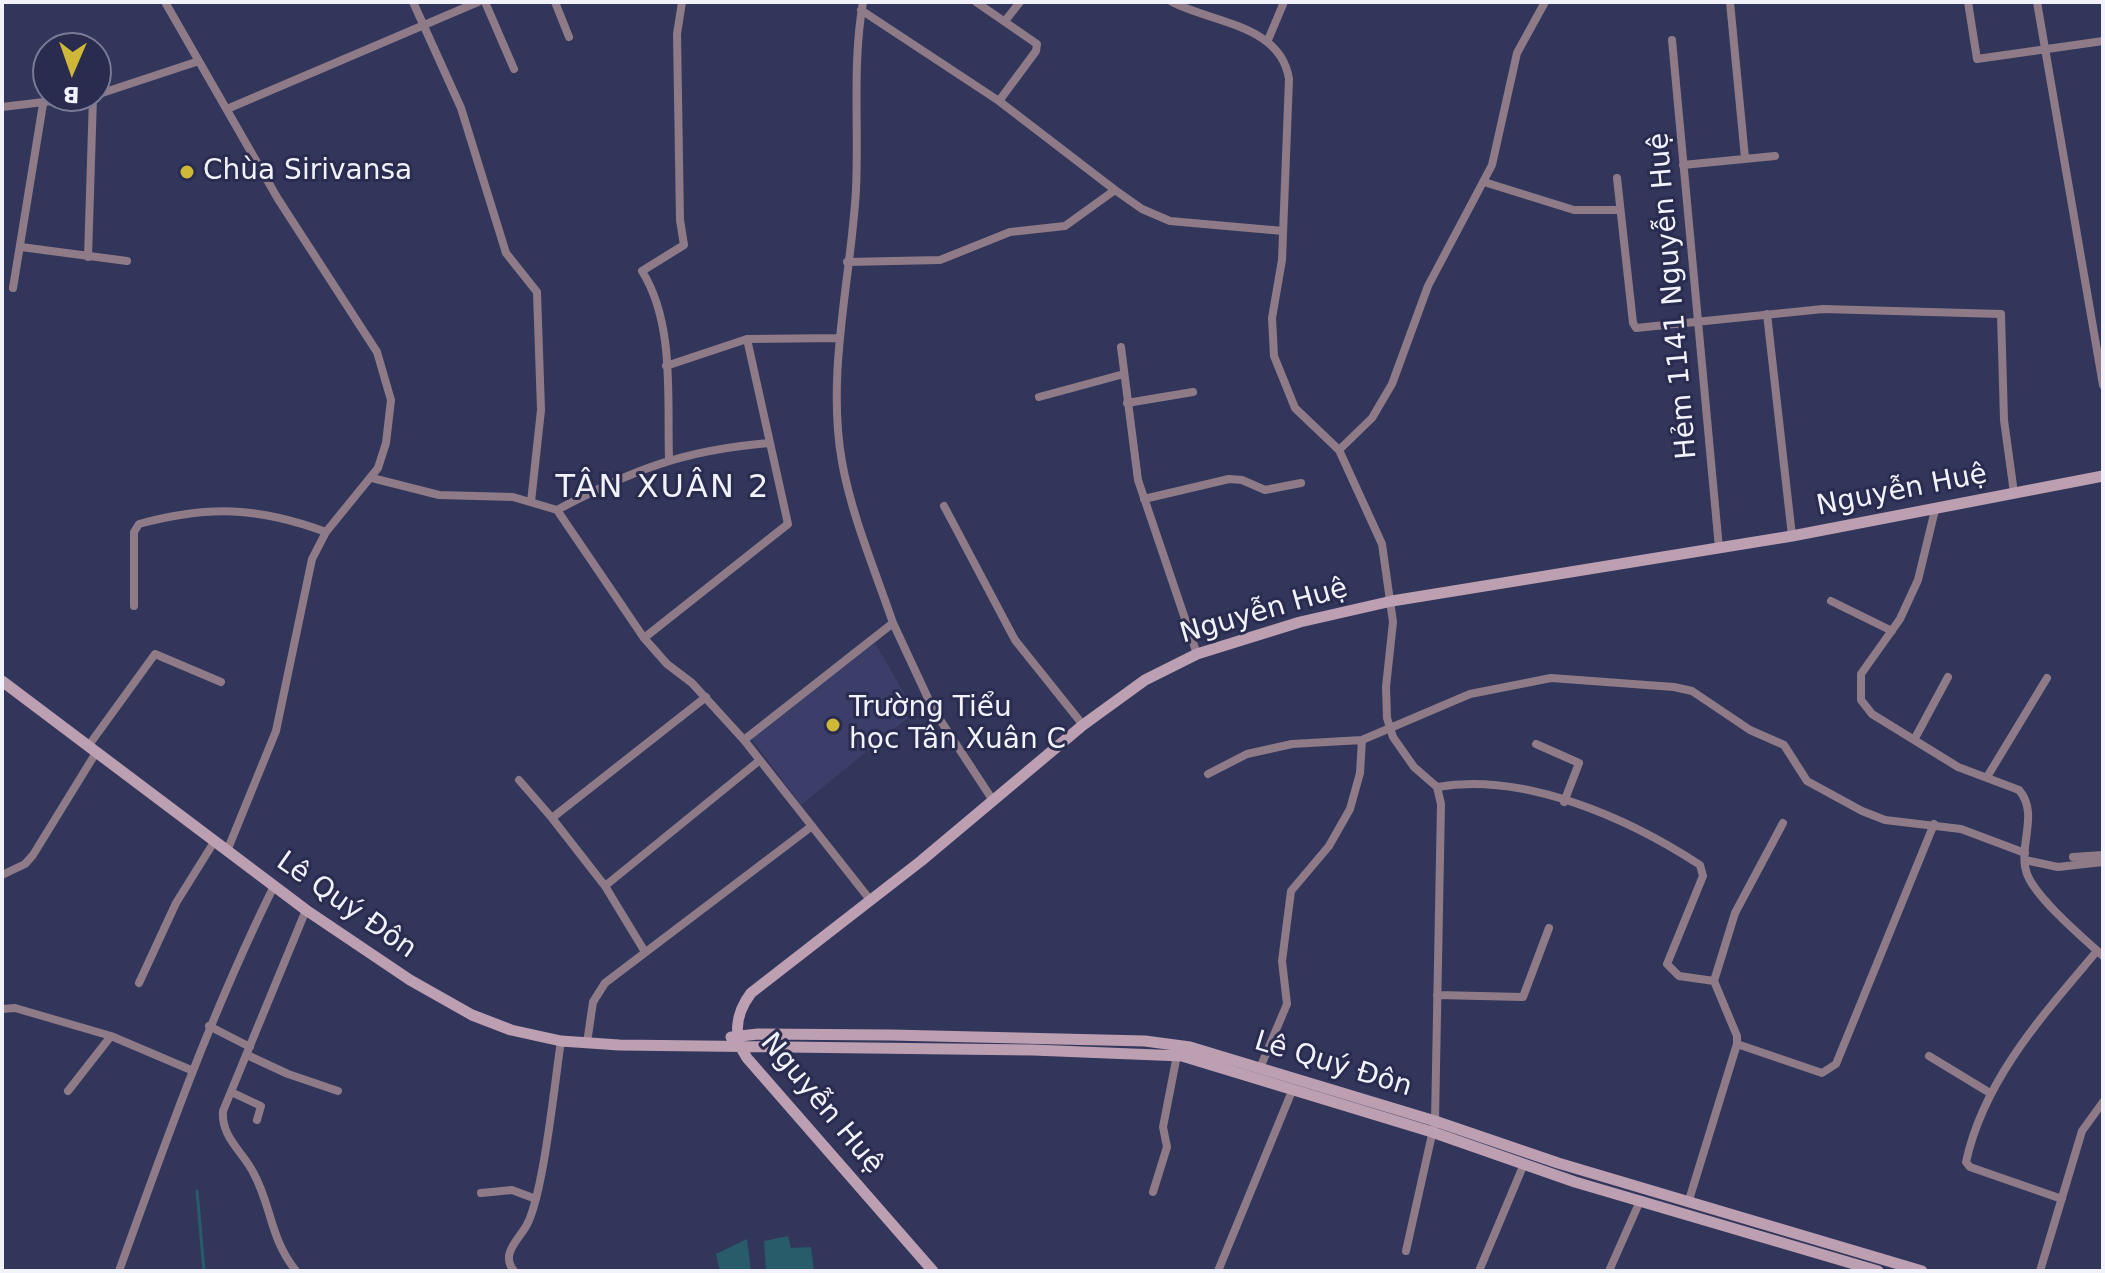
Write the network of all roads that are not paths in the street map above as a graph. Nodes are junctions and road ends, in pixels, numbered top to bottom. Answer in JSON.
{"nodes":[{"id":1,"x":165,"y":2,"type":"edge"},
{"id":2,"x":413,"y":2,"type":"edge"},
{"id":3,"x":478,"y":2,"type":"edge"},
{"id":4,"x":485,"y":2,"type":"edge"},
{"id":5,"x":555,"y":2,"type":"edge"},
{"id":6,"x":682,"y":2,"type":"edge"},
{"id":7,"x":976,"y":2,"type":"edge"},
{"id":8,"x":1020,"y":2,"type":"edge"},
{"id":9,"x":1172,"y":2,"type":"edge"},
{"id":10,"x":1284,"y":2,"type":"edge"},
{"id":11,"x":1545,"y":2,"type":"edge"},
{"id":12,"x":1730,"y":2,"type":"edge"},
{"id":13,"x":1968,"y":2,"type":"edge"},
{"id":14,"x":2037,"y":2,"type":"edge"},
{"id":15,"x":862,"y":6,"type":"edge"},
{"id":16,"x":1005,"y":21,"type":"junction"},
{"id":17,"x":423,"y":24,"type":"junction"},
{"id":18,"x":569,"y":37,"type":"dead end"},
{"id":19,"x":1268,"y":40,"type":"junction"},
{"id":20,"x":1672,"y":40,"type":"dead end"},
{"id":21,"x":2103,"y":41,"type":"edge"},
{"id":22,"x":2045,"y":49,"type":"junction"},
{"id":23,"x":199,"y":61,"type":"junction"},
{"id":24,"x":514,"y":69,"type":"dead end"},
{"id":25,"x":112,"y":90,"type":"edge"},
{"id":26,"x":999,"y":101,"type":"junction"},
{"id":27,"x":32,"y":105,"type":"edge"},
{"id":28,"x":2,"y":107,"type":"edge"},
{"id":29,"x":227,"y":109,"type":"junction"},
{"id":30,"x":42,"y":112,"type":"edge"},
{"id":31,"x":93,"y":112,"type":"edge"},
{"id":32,"x":1775,"y":156,"type":"dead end"},
{"id":33,"x":1745,"y":158,"type":"junction"},
{"id":34,"x":1683,"y":165,"type":"junction"},
{"id":35,"x":1617,"y":178,"type":"dead end"},
{"id":36,"x":1484,"y":182,"type":"junction"},
{"id":37,"x":1115,"y":190,"type":"junction"},
{"id":38,"x":1619,"y":210,"type":"junction"},
{"id":39,"x":1283,"y":231,"type":"junction"},
{"id":40,"x":21,"y":247,"type":"junction"},
{"id":41,"x":88,"y":257,"type":"junction"},
{"id":42,"x":127,"y":261,"type":"dead end"},
{"id":43,"x":847,"y":262,"type":"junction"},
{"id":44,"x":13,"y":288,"type":"dead end"},
{"id":45,"x":1767,"y":314,"type":"junction"},
{"id":46,"x":2103,"y":318,"type":"edge"},
{"id":47,"x":2091,"y":320,"type":"junction"},
{"id":48,"x":1698,"y":321,"type":"junction"},
{"id":49,"x":840,"y":338,"type":"junction"},
{"id":50,"x":747,"y":339,"type":"junction"},
{"id":51,"x":1121,"y":347,"type":"dead end"},
{"id":52,"x":666,"y":366,"type":"junction"},
{"id":53,"x":1124,"y":374,"type":"junction"},
{"id":54,"x":2103,"y":385,"type":"edge"},
{"id":55,"x":1193,"y":392,"type":"dead end"},
{"id":56,"x":1039,"y":397,"type":"dead end"},
{"id":57,"x":1127,"y":403,"type":"junction"},
{"id":58,"x":769,"y":443,"type":"junction"},
{"id":59,"x":1339,"y":450,"type":"junction"},
{"id":60,"x":669,"y":458,"type":"junction"},
{"id":61,"x":2103,"y":476,"type":"edge"},
{"id":62,"x":372,"y":478,"type":"junction"},
{"id":63,"x":1301,"y":483,"type":"dead end"},
{"id":64,"x":2014,"y":493,"type":"junction"},
{"id":65,"x":1144,"y":499,"type":"junction"},
{"id":66,"x":531,"y":502,"type":"junction"},
{"id":67,"x":944,"y":506,"type":"dead end"},
{"id":68,"x":557,"y":510,"type":"junction"},
{"id":69,"x":1935,"y":510,"type":"junction"},
{"id":70,"x":326,"y":532,"type":"junction"},
{"id":71,"x":1792,"y":536,"type":"junction"},
{"id":72,"x":1719,"y":548,"type":"junction"},
{"id":73,"x":1392,"y":601,"type":"junction"},
{"id":74,"x":1831,"y":601,"type":"dead end"},
{"id":75,"x":134,"y":606,"type":"dead end"},
{"id":76,"x":893,"y":623,"type":"junction"},
{"id":77,"x":1892,"y":631,"type":"junction"},
{"id":78,"x":644,"y":638,"type":"junction"},
{"id":79,"x":1197,"y":654,"type":"junction"},
{"id":80,"x":1948,"y":677,"type":"dead end"},
{"id":81,"x":2047,"y":678,"type":"dead end"},
{"id":82,"x":2,"y":681,"type":"edge"},
{"id":83,"x":221,"y":682,"type":"dead end"},
{"id":84,"x":706,"y":697,"type":"junction"},
{"id":85,"x":1083,"y":725,"type":"junction"},
{"id":86,"x":1391,"y":730,"type":"junction"},
{"id":87,"x":744,"y":740,"type":"junction"},
{"id":88,"x":1362,"y":740,"type":"junction"},
{"id":89,"x":1914,"y":740,"type":"junction"},
{"id":90,"x":1536,"y":744,"type":"dead end"},
{"id":91,"x":93,"y":748,"type":"junction"},
{"id":92,"x":760,"y":760,"type":"junction"},
{"id":93,"x":1208,"y":774,"type":"dead end"},
{"id":94,"x":1987,"y":777,"type":"junction"},
{"id":95,"x":519,"y":780,"type":"dead end"},
{"id":96,"x":1437,"y":787,"type":"junction"},
{"id":97,"x":992,"y":799,"type":"junction"},
{"id":98,"x":1564,"y":802,"type":"junction"},
{"id":99,"x":552,"y":818,"type":"junction"},
{"id":100,"x":1783,"y":823,"type":"dead end"},
{"id":101,"x":1934,"y":824,"type":"junction"},
{"id":102,"x":812,"y":826,"type":"junction"},
{"id":103,"x":214,"y":842,"type":"junction"},
{"id":104,"x":227,"y":851,"type":"junction"},
{"id":105,"x":2103,"y":855,"type":"edge"},
{"id":106,"x":2025,"y":857,"type":"junction"},
{"id":107,"x":2073,"y":857,"type":"dead end"},
{"id":108,"x":2103,"y":862,"type":"edge"},
{"id":109,"x":2,"y":875,"type":"edge"},
{"id":110,"x":274,"y":886,"type":"junction"},
{"id":111,"x":605,"y":886,"type":"junction"},
{"id":112,"x":871,"y":901,"type":"junction"},
{"id":113,"x":306,"y":910,"type":"junction"},
{"id":114,"x":1549,"y":928,"type":"dead end"},
{"id":115,"x":645,"y":952,"type":"junction"},
{"id":116,"x":2100,"y":953,"type":"edge"},
{"id":117,"x":1714,"y":981,"type":"junction"},
{"id":118,"x":139,"y":983,"type":"dead end"},
{"id":119,"x":1437,"y":995,"type":"junction"},
{"id":120,"x":2,"y":1009,"type":"edge"},
{"id":121,"x":209,"y":1026,"type":"junction"},
{"id":122,"x":111,"y":1036,"type":"junction"},
{"id":123,"x":737,"y":1039,"type":"junction"},
{"id":124,"x":561,"y":1041,"type":"junction"},
{"id":125,"x":587,"y":1043,"type":"junction"},
{"id":126,"x":1032,"y":1044,"type":"junction"},
{"id":127,"x":1737,"y":1044,"type":"junction"},
{"id":128,"x":248,"y":1051,"type":"junction"},
{"id":129,"x":1177,"y":1055,"type":"junction"},
{"id":130,"x":1929,"y":1056,"type":"dead end"},
{"id":131,"x":1260,"y":1068,"type":"junction"},
{"id":132,"x":191,"y":1070,"type":"junction"},
{"id":133,"x":68,"y":1091,"type":"dead end"},
{"id":134,"x":338,"y":1091,"type":"dead end"},
{"id":135,"x":1292,"y":1091,"type":"junction"},
{"id":136,"x":231,"y":1092,"type":"junction"},
{"id":137,"x":1990,"y":1093,"type":"junction"},
{"id":138,"x":2103,"y":1102,"type":"edge"},
{"id":139,"x":257,"y":1120,"type":"dead end"},
{"id":140,"x":1433,"y":1126,"type":"junction"},
{"id":141,"x":1524,"y":1164,"type":"junction"},
{"id":142,"x":1153,"y":1192,"type":"dead end"},
{"id":143,"x":481,"y":1193,"type":"dead end"},
{"id":144,"x":536,"y":1199,"type":"junction"},
{"id":145,"x":2062,"y":1199,"type":"junction"},
{"id":146,"x":1689,"y":1200,"type":"junction"},
{"id":147,"x":1640,"y":1201,"type":"junction"},
{"id":148,"x":1790,"y":1238,"type":"junction"},
{"id":149,"x":1406,"y":1251,"type":"dead end"},
{"id":150,"x":1872,"y":1270,"type":"edge"},
{"id":151,"x":119,"y":1271,"type":"edge"},
{"id":152,"x":296,"y":1271,"type":"edge"},
{"id":153,"x":514,"y":1271,"type":"edge"},
{"id":154,"x":933,"y":1271,"type":"edge"},
{"id":155,"x":1218,"y":1271,"type":"edge"},
{"id":156,"x":1479,"y":1271,"type":"edge"},
{"id":157,"x":1609,"y":1271,"type":"edge"},
{"id":158,"x":1922,"y":1271,"type":"edge"},
{"id":159,"x":2040,"y":1271,"type":"edge"}],
"edges":[{"from":1,"to":23,"type":"street"},
{"from":2,"to":17,"type":"street"},
{"from":3,"to":17,"type":"street"},
{"from":4,"to":24,"type":"street"},
{"from":5,"to":18,"type":"street"},
{"from":6,"to":52,"type":"street"},
{"from":7,"to":16,"type":"street"},
{"from":8,"to":16,"type":"street"},
{"from":9,"to":19,"type":"street"},
{"from":10,"to":19,"type":"street"},
{"from":11,"to":36,"type":"street"},
{"from":12,"to":33,"type":"street"},
{"from":13,"to":22,"type":"street"},
{"from":14,"to":22,"type":"street"},
{"from":15,"to":26,"type":"street"},
{"from":15,"to":43,"type":"street"},
{"from":16,"to":26,"type":"street"},
{"from":17,"to":29,"type":"street"},
{"from":17,"to":66,"type":"street"},
{"from":19,"to":39,"type":"street"},
{"from":20,"to":34,"type":"street","name":"Hẻm 1141 Nguyễn Huệ"},
{"from":21,"to":22,"type":"street"},
{"from":22,"to":47,"type":"street"},
{"from":23,"to":25,"type":"street"},
{"from":23,"to":29,"type":"street"},
{"from":26,"to":37,"type":"street"},
{"from":27,"to":28,"type":"street"},
{"from":29,"to":62,"type":"street"},
{"from":30,"to":40,"type":"street"},
{"from":31,"to":41,"type":"street"},
{"from":32,"to":33,"type":"street"},
{"from":33,"to":34,"type":"street"},
{"from":34,"to":48,"type":"street","name":"Hẻm 1141 Nguyễn Huệ"},
{"from":35,"to":38,"type":"street"},
{"from":36,"to":38,"type":"street"},
{"from":36,"to":59,"type":"street"},
{"from":37,"to":39,"type":"street"},
{"from":37,"to":43,"type":"street"},
{"from":38,"to":48,"type":"street"},
{"from":39,"to":59,"type":"street"},
{"from":40,"to":41,"type":"street"},
{"from":40,"to":44,"type":"street"},
{"from":41,"to":42,"type":"street"},
{"from":43,"to":49,"type":"street"},
{"from":45,"to":48,"type":"street"},
{"from":45,"to":64,"type":"street"},
{"from":45,"to":71,"type":"street"},
{"from":46,"to":47,"type":"street"},
{"from":47,"to":54,"type":"street"},
{"from":48,"to":72,"type":"street","name":"Hẻm 1141 Nguyễn Huệ"},
{"from":49,"to":50,"type":"street"},
{"from":49,"to":76,"type":"street"},
{"from":50,"to":52,"type":"street"},
{"from":50,"to":58,"type":"street"},
{"from":51,"to":53,"type":"street"},
{"from":52,"to":60,"type":"street"},
{"from":53,"to":56,"type":"street"},
{"from":53,"to":57,"type":"street"},
{"from":55,"to":57,"type":"street"},
{"from":57,"to":65,"type":"street"},
{"from":58,"to":60,"type":"street"},
{"from":58,"to":78,"type":"street"},
{"from":59,"to":73,"type":"street"},
{"from":60,"to":68,"type":"street"},
{"from":61,"to":64,"type":"main road","name":"Nguyễn Huệ"},
{"from":62,"to":66,"type":"street"},
{"from":62,"to":70,"type":"street"},
{"from":63,"to":65,"type":"street"},
{"from":64,"to":69,"type":"main road","name":"Nguyễn Huệ"},
{"from":65,"to":79,"type":"street"},
{"from":66,"to":68,"type":"street"},
{"from":67,"to":85,"type":"street"},
{"from":68,"to":78,"type":"street"},
{"from":69,"to":71,"type":"main road","name":"Nguyễn Huệ"},
{"from":69,"to":77,"type":"street"},
{"from":70,"to":75,"type":"street"},
{"from":70,"to":104,"type":"street"},
{"from":71,"to":72,"type":"main road","name":"Nguyễn Huệ"},
{"from":72,"to":73,"type":"main road","name":"Nguyễn Huệ"},
{"from":73,"to":79,"type":"main road","name":"Nguyễn Huệ"},
{"from":73,"to":86,"type":"street"},
{"from":74,"to":77,"type":"street"},
{"from":76,"to":87,"type":"street"},
{"from":76,"to":97,"type":"street"},
{"from":77,"to":89,"type":"street"},
{"from":78,"to":84,"type":"street"},
{"from":79,"to":85,"type":"main road","name":"Nguyễn Huệ"},
{"from":80,"to":89,"type":"street"},
{"from":81,"to":94,"type":"street"},
{"from":82,"to":91,"type":"main road","name":"Lê Quý Đôn"},
{"from":83,"to":91,"type":"street"},
{"from":84,"to":87,"type":"street"},
{"from":84,"to":99,"type":"street"},
{"from":85,"to":97,"type":"main road","name":"Nguyễn Huệ"},
{"from":86,"to":88,"type":"street"},
{"from":86,"to":96,"type":"street"},
{"from":86,"to":101,"type":"street"},
{"from":87,"to":92,"type":"street"},
{"from":88,"to":93,"type":"street"},
{"from":88,"to":131,"type":"street"},
{"from":89,"to":94,"type":"street"},
{"from":90,"to":98,"type":"street"},
{"from":91,"to":103,"type":"main road","name":"Lê Quý Đôn"},
{"from":91,"to":109,"type":"street"},
{"from":92,"to":102,"type":"street"},
{"from":92,"to":111,"type":"street"},
{"from":94,"to":106,"type":"street"},
{"from":95,"to":99,"type":"street"},
{"from":96,"to":98,"type":"street"},
{"from":96,"to":119,"type":"street"},
{"from":97,"to":112,"type":"main road","name":"Nguyễn Huệ"},
{"from":98,"to":117,"type":"street"},
{"from":99,"to":111,"type":"street"},
{"from":100,"to":117,"type":"street"},
{"from":101,"to":106,"type":"street"},
{"from":101,"to":127,"type":"street"},
{"from":102,"to":112,"type":"street"},
{"from":102,"to":115,"type":"street"},
{"from":103,"to":104,"type":"main road","name":"Lê Quý Đôn"},
{"from":103,"to":118,"type":"street"},
{"from":104,"to":110,"type":"main road","name":"Lê Quý Đôn"},
{"from":105,"to":107,"type":"street"},
{"from":106,"to":108,"type":"street"},
{"from":106,"to":116,"type":"street"},
{"from":110,"to":113,"type":"main road","name":"Lê Quý Đôn"},
{"from":110,"to":121,"type":"street"},
{"from":111,"to":115,"type":"street"},
{"from":112,"to":123,"type":"main road","name":"Nguyễn Huệ"},
{"from":113,"to":124,"type":"main road","name":"Lê Quý Đôn"},
{"from":113,"to":128,"type":"street"},
{"from":114,"to":119,"type":"street"},
{"from":115,"to":125,"type":"street"},
{"from":116,"to":137,"type":"street"},
{"from":117,"to":127,"type":"street"},
{"from":119,"to":140,"type":"street"},
{"from":120,"to":122,"type":"street"},
{"from":121,"to":128,"type":"street"},
{"from":121,"to":132,"type":"street"},
{"from":122,"to":132,"type":"street"},
{"from":122,"to":133,"type":"street"},
{"from":123,"to":125,"type":"main road","name":"Lê Quý Đôn"},
{"from":123,"to":126,"type":"main road","name":"Lê Quý Đôn"},
{"from":123,"to":154,"type":"main road","name":"Nguyễn Huệ"},
{"from":124,"to":125,"type":"main road","name":"Lê Quý Đôn"},
{"from":124,"to":144,"type":"street"},
{"from":126,"to":129,"type":"main road","name":"Lê Quý Đôn"},
{"from":126,"to":131,"type":"main road","name":"Lê Quý Đôn"},
{"from":127,"to":146,"type":"street"},
{"from":128,"to":134,"type":"street"},
{"from":128,"to":136,"type":"street"},
{"from":129,"to":135,"type":"main road","name":"Lê Quý Đôn"},
{"from":129,"to":142,"type":"street"},
{"from":130,"to":137,"type":"street"},
{"from":131,"to":140,"type":"main road","name":"Lê Quý Đôn"},
{"from":132,"to":151,"type":"street"},
{"from":135,"to":140,"type":"main road","name":"Lê Quý Đôn"},
{"from":135,"to":155,"type":"street"},
{"from":136,"to":139,"type":"street"},
{"from":136,"to":152,"type":"street"},
{"from":137,"to":145,"type":"street"},
{"from":138,"to":145,"type":"street"},
{"from":140,"to":141,"type":"main road","name":"Lê Quý Đôn"},
{"from":140,"to":146,"type":"main road","name":"Lê Quý Đôn"},
{"from":140,"to":149,"type":"street"},
{"from":141,"to":147,"type":"main road","name":"Lê Quý Đôn"},
{"from":141,"to":156,"type":"street"},
{"from":143,"to":144,"type":"street"},
{"from":144,"to":153,"type":"street"},
{"from":145,"to":159,"type":"street"},
{"from":146,"to":148,"type":"main road","name":"Lê Quý Đôn"},
{"from":147,"to":148,"type":"main road","name":"Lê Quý Đôn"},
{"from":147,"to":157,"type":"street"},
{"from":148,"to":150,"type":"main road","name":"Lê Quý Đôn"},
{"from":148,"to":158,"type":"main road","name":"Lê Quý Đôn"}]}
